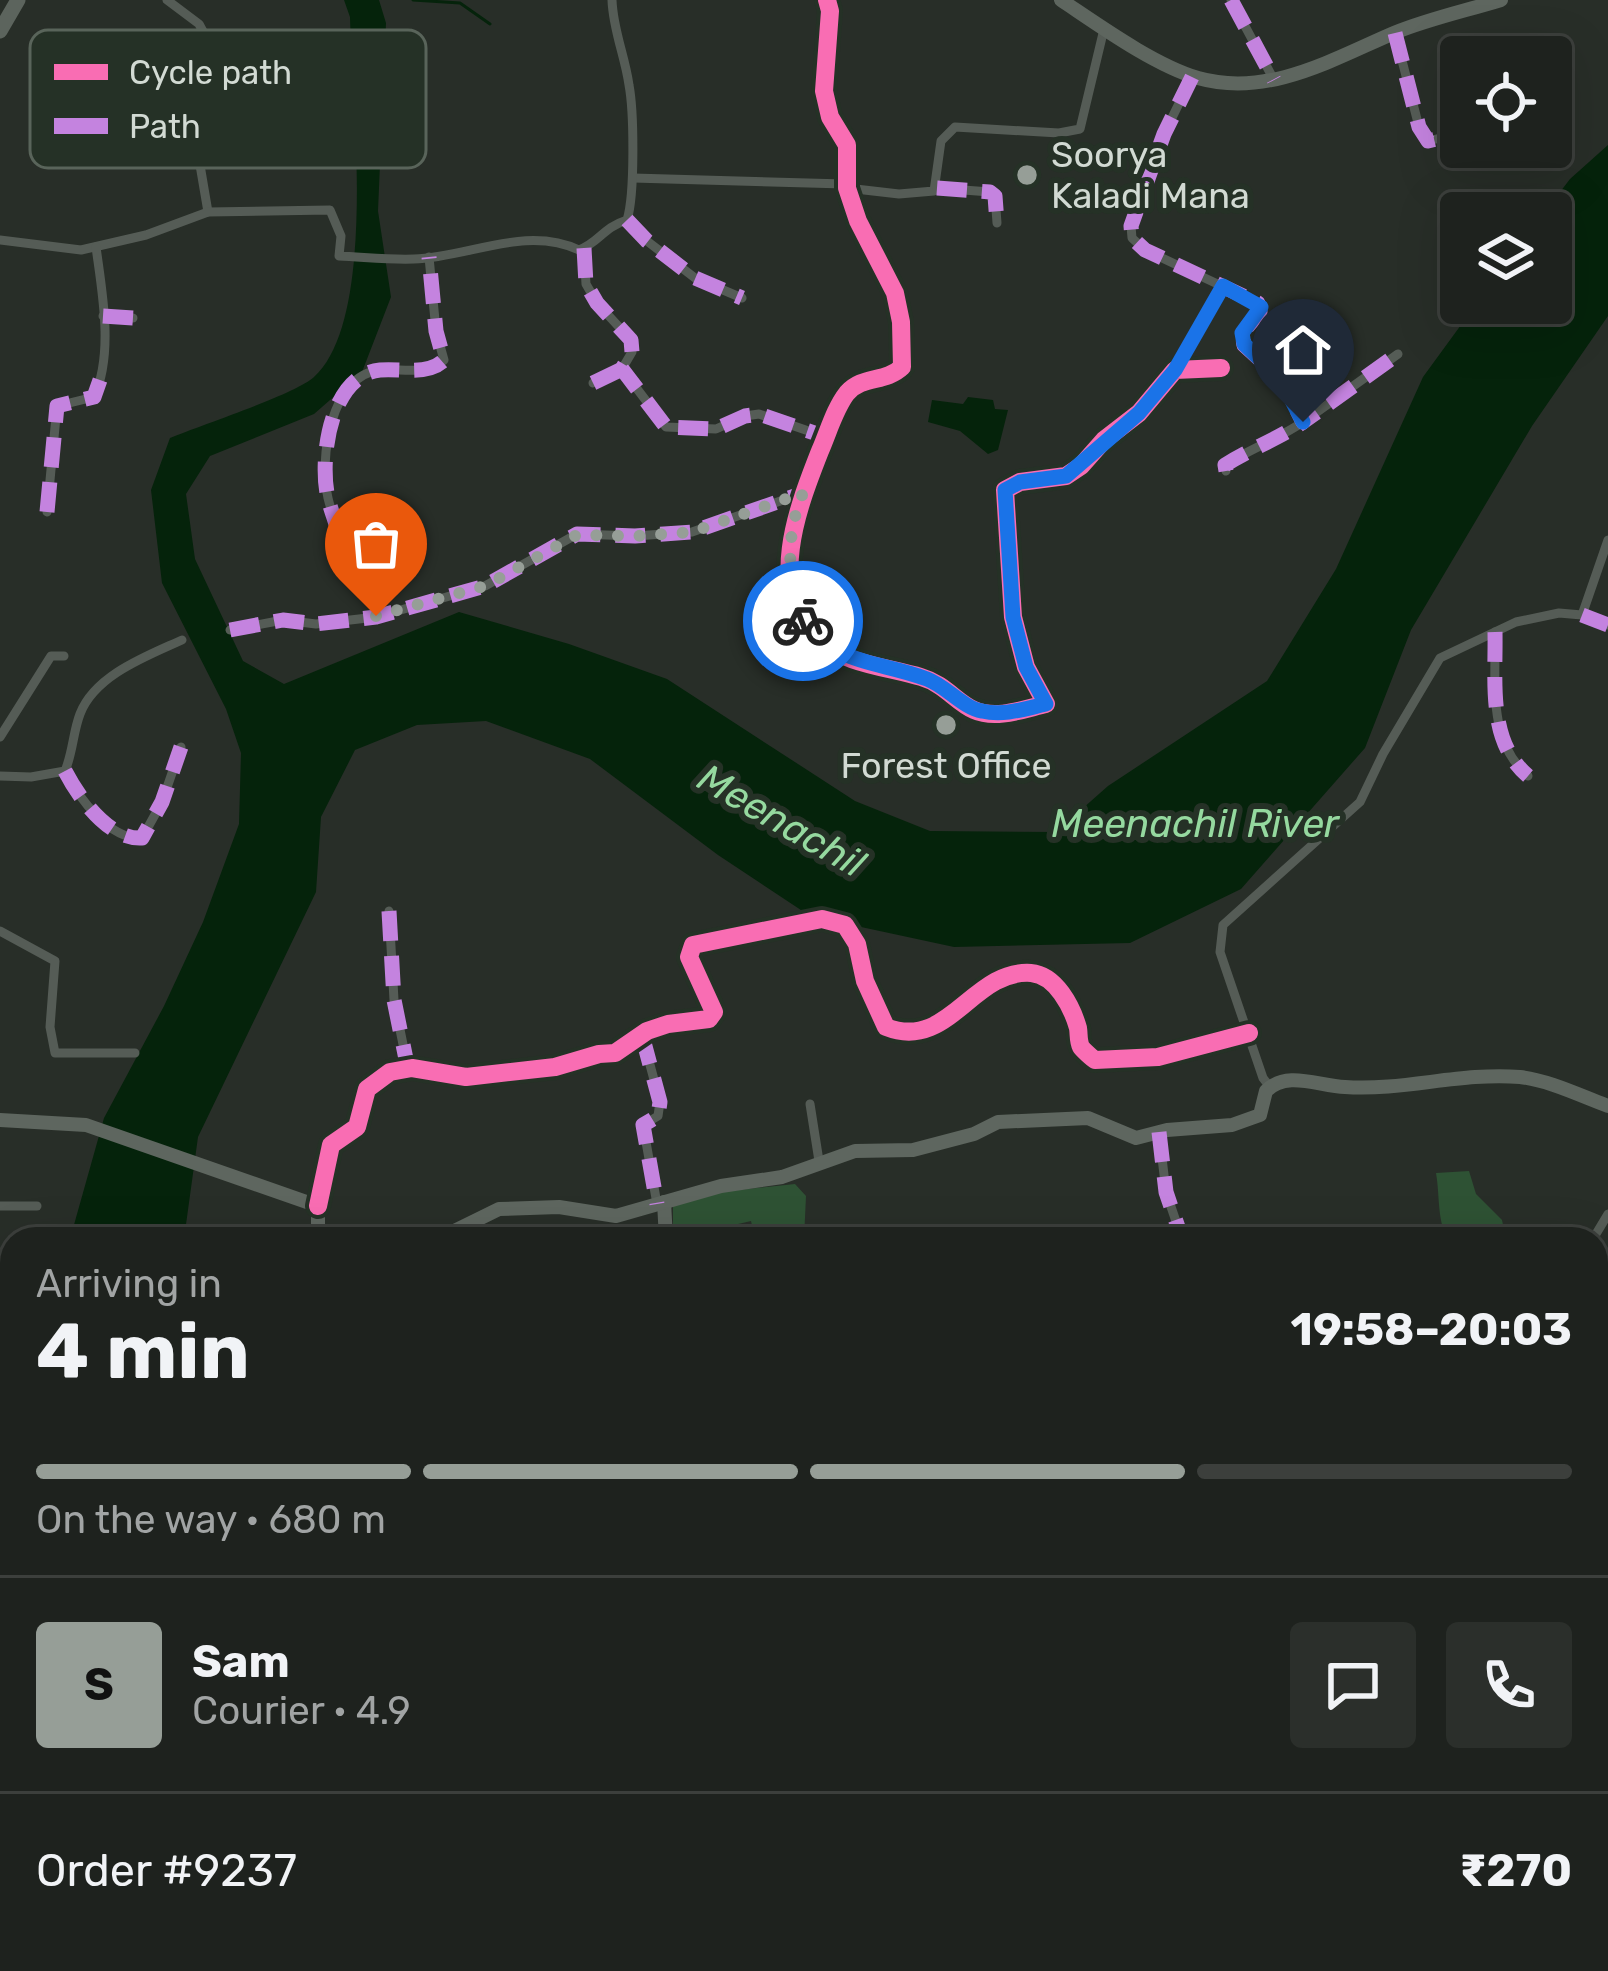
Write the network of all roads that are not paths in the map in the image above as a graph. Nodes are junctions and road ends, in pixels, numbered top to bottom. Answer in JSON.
{"nodes":[{"id":1,"x":17,"y":0,"type":"edge"},
{"id":2,"x":167,"y":0,"type":"edge"},
{"id":3,"x":612,"y":0,"type":"edge"},
{"id":4,"x":827,"y":0,"type":"edge"},
{"id":5,"x":1061,"y":0,"type":"edge"},
{"id":6,"x":1231,"y":0,"type":"edge"},
{"id":7,"x":1498,"y":0,"type":"edge"},
{"id":8,"x":1104,"y":29,"type":"junction"},
{"id":9,"x":203,"y":30,"type":"edge"},
{"id":10,"x":0,"y":31,"type":"edge"},
{"id":11,"x":1396,"y":33,"type":"junction"},
{"id":12,"x":1192,"y":76,"type":"junction"},
{"id":13,"x":1274,"y":80,"type":"junction"},
{"id":14,"x":1440,"y":138,"type":"edge"},
{"id":15,"x":201,"y":168,"type":"edge"},
{"id":16,"x":633,"y":178,"type":"junction"},
{"id":17,"x":846,"y":186,"type":"junction"},
{"id":18,"x":937,"y":188,"type":"junction"},
{"id":19,"x":208,"y":212,"type":"junction"},
{"id":20,"x":627,"y":220,"type":"junction"},
{"id":21,"x":997,"y":223,"type":"dead end"},
{"id":22,"x":0,"y":240,"type":"edge"},
{"id":23,"x":96,"y":247,"type":"junction"},
{"id":24,"x":584,"y":248,"type":"junction"},
{"id":25,"x":429,"y":257,"type":"junction"},
{"id":26,"x":1223,"y":286,"type":"junction"},
{"id":27,"x":742,"y":298,"type":"dead end"},
{"id":28,"x":103,"y":316,"type":"junction"},
{"id":29,"x":133,"y":317,"type":"dead end"},
{"id":30,"x":1398,"y":354,"type":"dead end"},
{"id":31,"x":1221,"y":368,"type":"dead end"},
{"id":32,"x":622,"y":369,"type":"junction"},
{"id":33,"x":1175,"y":370,"type":"junction"},
{"id":34,"x":593,"y":383,"type":"dead end"},
{"id":35,"x":1303,"y":422,"type":"junction"},
{"id":36,"x":826,"y":437,"type":"junction"},
{"id":37,"x":1226,"y":471,"type":"dead end"},
{"id":38,"x":803,"y":493,"type":"junction"},
{"id":39,"x":47,"y":512,"type":"dead end"},
{"id":40,"x":339,"y":535,"type":"dead end"},
{"id":41,"x":1608,"y":540,"type":"edge"},
{"id":42,"x":1582,"y":615,"type":"junction"},
{"id":43,"x":1608,"y":625,"type":"edge"},
{"id":44,"x":230,"y":630,"type":"dead end"},
{"id":45,"x":1495,"y":632,"type":"junction"},
{"id":46,"x":182,"y":640,"type":"dead end"},
{"id":47,"x":64,"y":656,"type":"dead end"},
{"id":48,"x":0,"y":737,"type":"edge"},
{"id":49,"x":181,"y":747,"type":"dead end"},
{"id":50,"x":65,"y":771,"type":"junction"},
{"id":51,"x":0,"y":776,"type":"edge"},
{"id":52,"x":1528,"y":776,"type":"dead end"},
{"id":53,"x":389,"y":911,"type":"dead end"},
{"id":54,"x":0,"y":931,"type":"edge"},
{"id":55,"x":1249,"y":1033,"type":"junction"},
{"id":56,"x":642,"y":1035,"type":"junction"},
{"id":57,"x":135,"y":1053,"type":"dead end"},
{"id":58,"x":408,"y":1069,"type":"junction"},
{"id":59,"x":1270,"y":1088,"type":"junction"},
{"id":60,"x":810,"y":1104,"type":"dead end"},
{"id":61,"x":1608,"y":1106,"type":"edge"},
{"id":62,"x":0,"y":1120,"type":"edge"},
{"id":63,"x":1159,"y":1132,"type":"junction"},
{"id":64,"x":819,"y":1162,"type":"junction"},
{"id":65,"x":661,"y":1203,"type":"junction"},
{"id":66,"x":0,"y":1206,"type":"edge"},
{"id":67,"x":37,"y":1206,"type":"dead end"},
{"id":68,"x":318,"y":1206,"type":"junction"},
{"id":69,"x":318,"y":1227,"type":"edge"},
{"id":70,"x":462,"y":1227,"type":"edge"},
{"id":71,"x":664,"y":1227,"type":"edge"},
{"id":72,"x":1178,"y":1227,"type":"edge"}],
"edges":[{"from":1,"to":10,"type":"main road"},
{"from":2,"to":9,"type":"street"},
{"from":3,"to":16,"type":"street"},
{"from":4,"to":17,"type":"street"},
{"from":5,"to":8,"type":"main road"},
{"from":6,"to":13,"type":"street"},
{"from":7,"to":11,"type":"main road"},
{"from":8,"to":12,"type":"main road"},
{"from":8,"to":18,"type":"street"},
{"from":11,"to":13,"type":"main road"},
{"from":11,"to":14,"type":"street"},
{"from":12,"to":13,"type":"main road"},
{"from":12,"to":26,"type":"street"},
{"from":15,"to":19,"type":"street"},
{"from":16,"to":17,"type":"street"},
{"from":16,"to":20,"type":"street"},
{"from":17,"to":18,"type":"street"},
{"from":17,"to":36,"type":"street"},
{"from":18,"to":21,"type":"street"},
{"from":19,"to":23,"type":"street"},
{"from":19,"to":25,"type":"street"},
{"from":20,"to":24,"type":"street"},
{"from":20,"to":27,"type":"street"},
{"from":22,"to":23,"type":"street"},
{"from":23,"to":28,"type":"street"},
{"from":24,"to":25,"type":"street"},
{"from":24,"to":32,"type":"street"},
{"from":25,"to":40,"type":"street"},
{"from":26,"to":33,"type":"street"},
{"from":26,"to":35,"type":"street"},
{"from":28,"to":29,"type":"street"},
{"from":28,"to":39,"type":"street"},
{"from":30,"to":35,"type":"street"},
{"from":31,"to":33,"type":"street"},
{"from":32,"to":34,"type":"street"},
{"from":32,"to":36,"type":"street"},
{"from":33,"to":38,"type":"street"},
{"from":35,"to":37,"type":"street"},
{"from":36,"to":38,"type":"street"},
{"from":38,"to":44,"type":"street"},
{"from":41,"to":42,"type":"street"},
{"from":42,"to":43,"type":"street"},
{"from":42,"to":45,"type":"street"},
{"from":45,"to":52,"type":"street"},
{"from":45,"to":55,"type":"street"},
{"from":46,"to":50,"type":"street"},
{"from":47,"to":48,"type":"street"},
{"from":49,"to":50,"type":"street"},
{"from":50,"to":51,"type":"street"},
{"from":53,"to":58,"type":"street"},
{"from":54,"to":57,"type":"street"},
{"from":55,"to":56,"type":"street"},
{"from":55,"to":59,"type":"street"},
{"from":56,"to":58,"type":"street"},
{"from":56,"to":65,"type":"street"},
{"from":58,"to":68,"type":"street"},
{"from":59,"to":61,"type":"main road"},
{"from":59,"to":63,"type":"main road"},
{"from":60,"to":64,"type":"street"},
{"from":62,"to":68,"type":"main road"},
{"from":63,"to":64,"type":"main road"},
{"from":63,"to":72,"type":"street"},
{"from":64,"to":65,"type":"main road"},
{"from":65,"to":70,"type":"main road"},
{"from":65,"to":71,"type":"main road"},
{"from":66,"to":67,"type":"street"},
{"from":68,"to":69,"type":"main road"}]}
